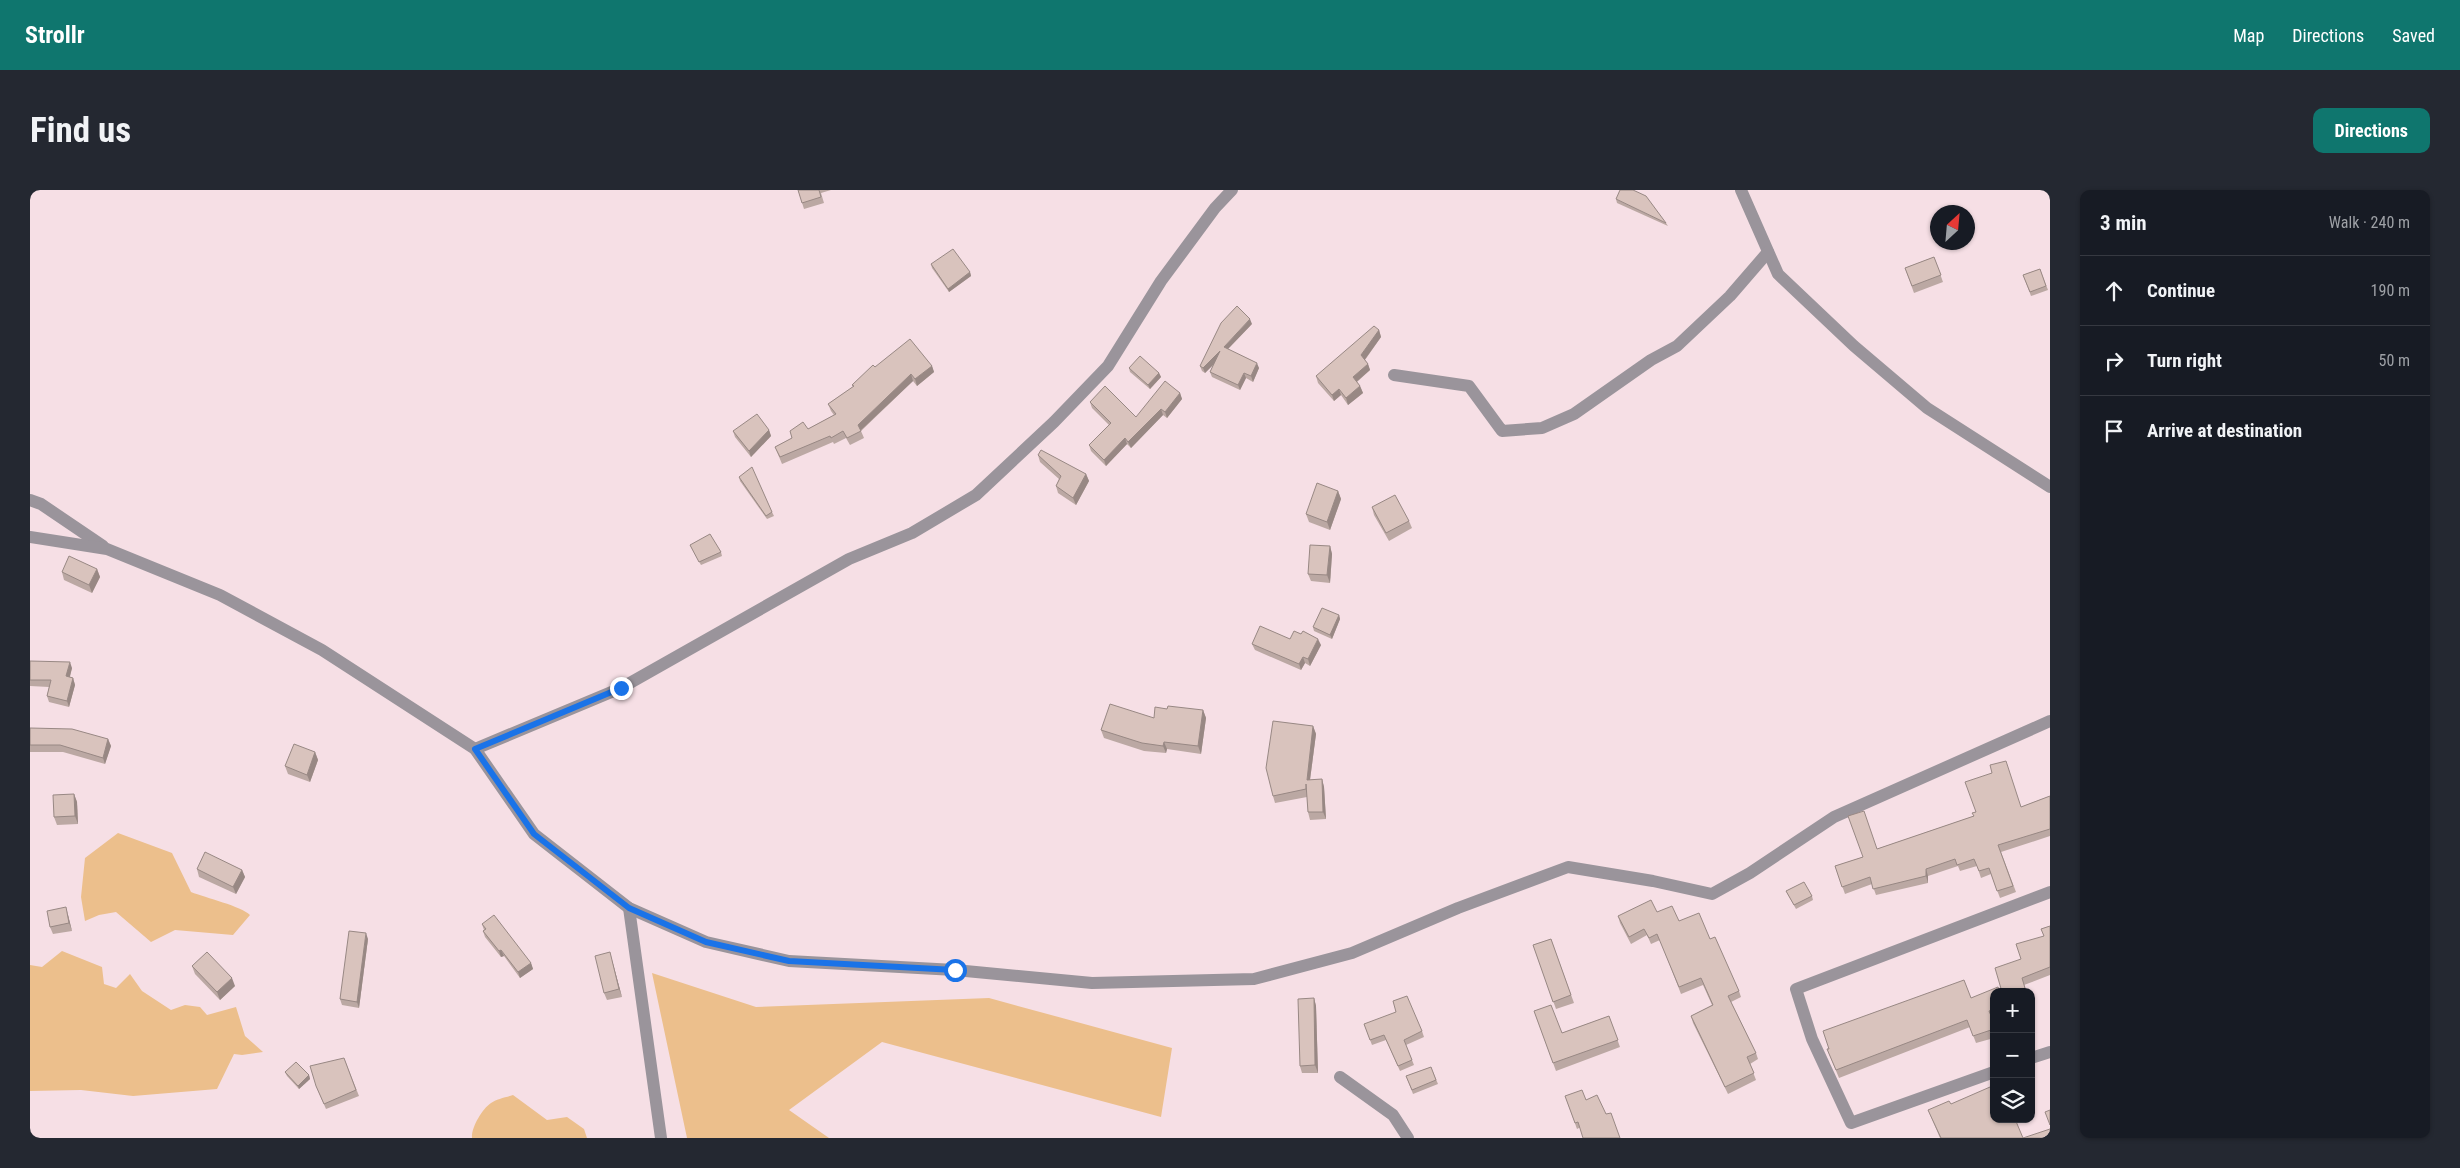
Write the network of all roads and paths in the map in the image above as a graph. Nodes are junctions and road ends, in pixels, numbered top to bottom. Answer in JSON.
{"nodes":[{"id":1,"x":1232,"y":190,"type":"edge"},
{"id":2,"x":1741,"y":190,"type":"edge"},
{"id":3,"x":1768,"y":252,"type":"junction"},
{"id":4,"x":1394,"y":375,"type":"dead end"},
{"id":5,"x":2050,"y":487,"type":"edge"},
{"id":6,"x":30,"y":500,"type":"edge"},
{"id":7,"x":30,"y":537,"type":"edge"},
{"id":8,"x":107,"y":549,"type":"junction"},
{"id":9,"x":2050,"y":721,"type":"edge"},
{"id":10,"x":475,"y":749,"type":"junction"},
{"id":11,"x":2050,"y":892,"type":"edge"},
{"id":12,"x":629,"y":908,"type":"junction"},
{"id":13,"x":2050,"y":1052,"type":"edge"},
{"id":14,"x":2035,"y":1057,"type":"edge"},
{"id":15,"x":1990,"y":1073,"type":"edge"},
{"id":16,"x":1340,"y":1078,"type":"dead end"},
{"id":17,"x":661,"y":1138,"type":"edge"},
{"id":18,"x":1408,"y":1138,"type":"edge"}],
"edges":[{"from":1,"to":10,"type":"street"},
{"from":2,"to":3,"type":"street"},
{"from":3,"to":4,"type":"street"},
{"from":3,"to":5,"type":"street"},
{"from":6,"to":8,"type":"street"},
{"from":7,"to":8,"type":"street"},
{"from":8,"to":10,"type":"street"},
{"from":9,"to":12,"type":"street"},
{"from":10,"to":12,"type":"street"},
{"from":11,"to":15,"type":"street"},
{"from":12,"to":17,"type":"street"},
{"from":13,"to":14,"type":"street"},
{"from":16,"to":18,"type":"street"}]}
